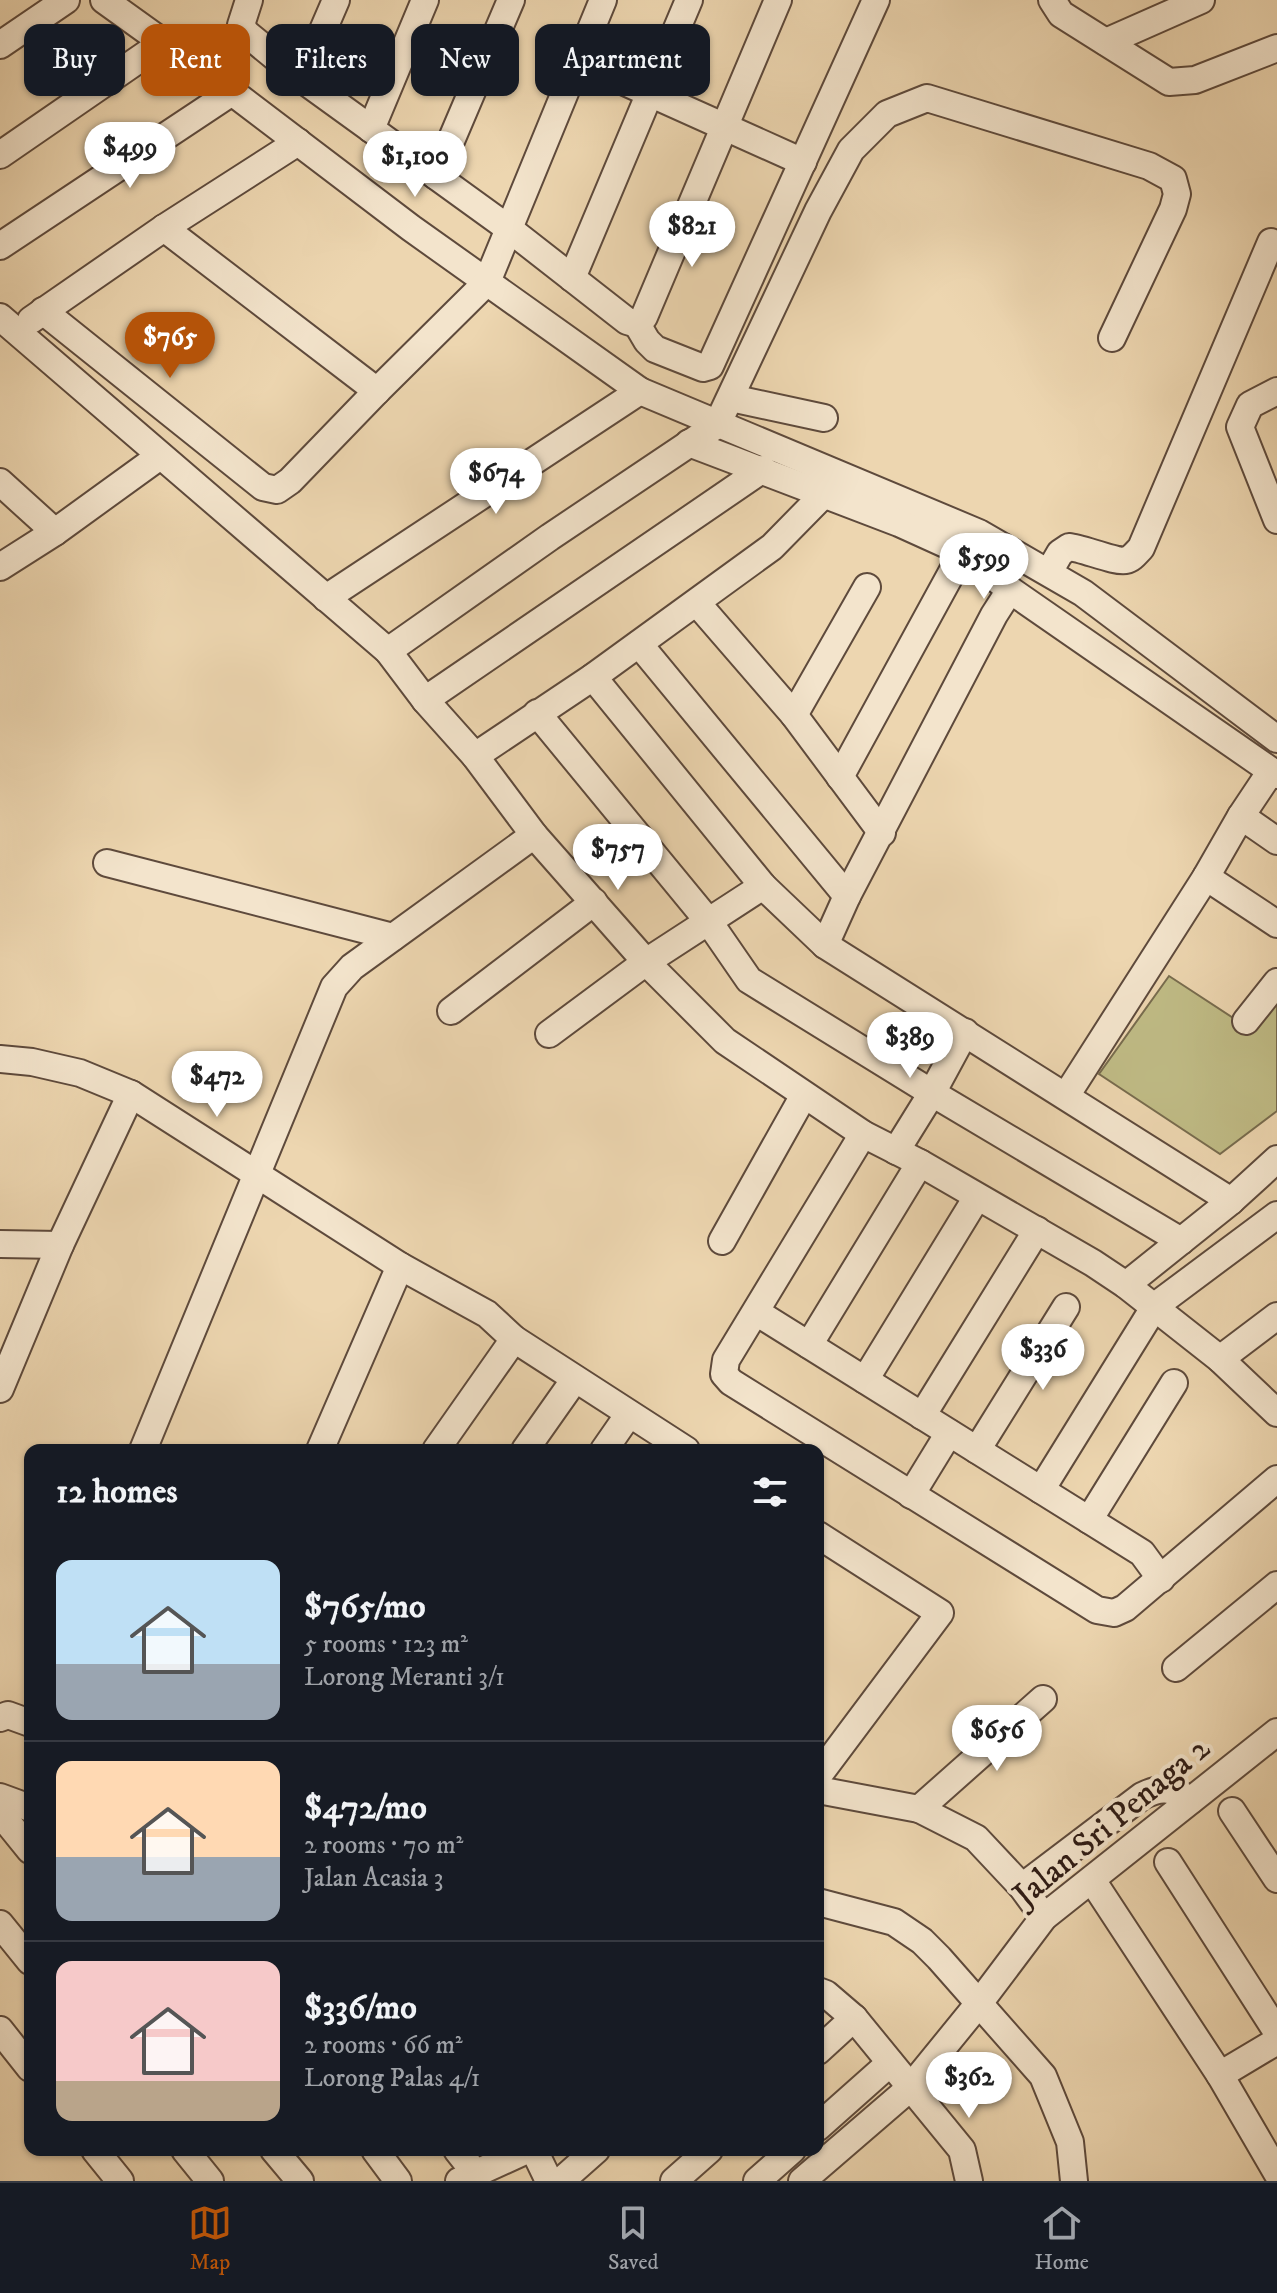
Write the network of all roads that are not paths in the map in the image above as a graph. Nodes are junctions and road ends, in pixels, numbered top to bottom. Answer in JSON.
{"nodes":[{"id":1,"x":66,"y":0,"type":"edge"},
{"id":2,"x":104,"y":0,"type":"edge"},
{"id":3,"x":249,"y":0,"type":"edge"},
{"id":4,"x":336,"y":0,"type":"edge"},
{"id":5,"x":425,"y":0,"type":"edge"},
{"id":6,"x":511,"y":0,"type":"edge"},
{"id":7,"x":689,"y":0,"type":"edge"},
{"id":8,"x":778,"y":0,"type":"edge"},
{"id":9,"x":876,"y":0,"type":"edge"},
{"id":10,"x":1052,"y":0,"type":"edge"},
{"id":11,"x":1201,"y":0,"type":"edge"},
{"id":12,"x":598,"y":1,"type":"edge"},
{"id":13,"x":326,"y":24,"type":"edge"},
{"id":14,"x":590,"y":24,"type":"edge"},
{"id":15,"x":679,"y":24,"type":"edge"},
{"id":16,"x":141,"y":26,"type":"edge"},
{"id":17,"x":1106,"y":42,"type":"junction"},
{"id":18,"x":0,"y":45,"type":"edge"},
{"id":19,"x":1277,"y":48,"type":"edge"},
{"id":20,"x":266,"y":49,"type":"edge"},
{"id":21,"x":141,"y":58,"type":"edge"},
{"id":22,"x":226,"y":96,"type":"edge"},
{"id":23,"x":237,"y":96,"type":"edge"},
{"id":24,"x":325,"y":96,"type":"edge"},
{"id":25,"x":563,"y":96,"type":"edge"},
{"id":26,"x":649,"y":96,"type":"edge"},
{"id":27,"x":657,"y":96,"type":"edge"},
{"id":28,"x":725,"y":127,"type":"junction"},
{"id":29,"x":371,"y":129,"type":"junction"},
{"id":30,"x":298,"y":142,"type":"junction"},
{"id":31,"x":0,"y":155,"type":"edge"},
{"id":32,"x":803,"y":162,"type":"junction"},
{"id":33,"x":436,"y":176,"type":"junction"},
{"id":34,"x":164,"y":228,"type":"junction"},
{"id":35,"x":508,"y":228,"type":"junction"},
{"id":36,"x":1271,"y":242,"type":"dead end"},
{"id":37,"x":0,"y":246,"type":"edge"},
{"id":38,"x":572,"y":278,"type":"junction"},
{"id":39,"x":487,"y":282,"type":"junction"},
{"id":40,"x":43,"y":311,"type":"junction"},
{"id":41,"x":8,"y":324,"type":"edge"},
{"id":42,"x":637,"y":324,"type":"junction"},
{"id":43,"x":1112,"y":338,"type":"dead end"},
{"id":44,"x":377,"y":391,"type":"junction"},
{"id":45,"x":640,"y":391,"type":"junction"},
{"id":46,"x":1277,"y":391,"type":"edge"},
{"id":47,"x":731,"y":398,"type":"junction"},
{"id":48,"x":824,"y":418,"type":"dead end"},
{"id":49,"x":717,"y":425,"type":"junction"},
{"id":50,"x":689,"y":443,"type":"junction"},
{"id":51,"x":160,"y":456,"type":"junction"},
{"id":52,"x":763,"y":469,"type":"junction"},
{"id":53,"x":0,"y":482,"type":"edge"},
{"id":54,"x":824,"y":494,"type":"junction"},
{"id":55,"x":1277,"y":520,"type":"edge"},
{"id":56,"x":55,"y":532,"type":"junction"},
{"id":57,"x":963,"y":552,"type":"junction"},
{"id":58,"x":0,"y":567,"type":"edge"},
{"id":59,"x":1049,"y":572,"type":"junction"},
{"id":60,"x":867,"y":587,"type":"dead end"},
{"id":61,"x":1010,"y":590,"type":"junction"},
{"id":62,"x":326,"y":598,"type":"junction"},
{"id":63,"x":697,"y":603,"type":"junction"},
{"id":64,"x":639,"y":644,"type":"junction"},
{"id":65,"x":388,"y":651,"type":"junction"},
{"id":66,"x":593,"y":677,"type":"junction"},
{"id":67,"x":425,"y":700,"type":"junction"},
{"id":68,"x":537,"y":713,"type":"junction"},
{"id":69,"x":794,"y":715,"type":"junction"},
{"id":70,"x":1277,"y":739,"type":"edge"},
{"id":71,"x":475,"y":756,"type":"junction"},
{"id":72,"x":1274,"y":773,"type":"edge"},
{"id":73,"x":840,"y":777,"type":"junction"},
{"id":74,"x":1241,"y":816,"type":"junction"},
{"id":75,"x":882,"y":833,"type":"junction"},
{"id":76,"x":534,"y":835,"type":"junction"},
{"id":77,"x":1277,"y":841,"type":"edge"},
{"id":78,"x":107,"y":863,"type":"dead end"},
{"id":79,"x":1206,"y":877,"type":"junction"},
{"id":80,"x":763,"y":886,"type":"junction"},
{"id":81,"x":847,"y":896,"type":"junction"},
{"id":82,"x":594,"y":902,"type":"junction"},
{"id":83,"x":709,"y":922,"type":"junction"},
{"id":84,"x":1277,"y":924,"type":"edge"},
{"id":85,"x":393,"y":937,"type":"junction"},
{"id":86,"x":825,"y":945,"type":"junction"},
{"id":87,"x":646,"y":962,"type":"junction"},
{"id":88,"x":1277,"y":982,"type":"edge"},
{"id":89,"x":451,"y":1011,"type":"dead end"},
{"id":90,"x":1246,"y":1021,"type":"dead end"},
{"id":91,"x":965,"y":1032,"type":"junction"},
{"id":92,"x":549,"y":1034,"type":"dead end"},
{"id":93,"x":0,"y":1059,"type":"edge"},
{"id":94,"x":932,"y":1093,"type":"junction"},
{"id":95,"x":131,"y":1094,"type":"junction"},
{"id":96,"x":804,"y":1095,"type":"junction"},
{"id":97,"x":1066,"y":1096,"type":"junction"},
{"id":98,"x":863,"y":1134,"type":"junction"},
{"id":99,"x":896,"y":1151,"type":"junction"},
{"id":100,"x":1277,"y":1159,"type":"edge"},
{"id":101,"x":920,"y":1163,"type":"junction"},
{"id":102,"x":257,"y":1174,"type":"junction"},
{"id":103,"x":977,"y":1197,"type":"junction"},
{"id":104,"x":1231,"y":1201,"type":"junction"},
{"id":105,"x":1277,"y":1215,"type":"edge"},
{"id":106,"x":1037,"y":1230,"type":"junction"},
{"id":107,"x":722,"y":1241,"type":"dead end"},
{"id":108,"x":1181,"y":1241,"type":"junction"},
{"id":109,"x":0,"y":1244,"type":"edge"},
{"id":110,"x":60,"y":1245,"type":"junction"},
{"id":111,"x":400,"y":1266,"type":"junction"},
{"id":112,"x":1126,"y":1285,"type":"junction"},
{"id":113,"x":1155,"y":1306,"type":"junction"},
{"id":114,"x":1066,"y":1307,"type":"dead end"},
{"id":115,"x":756,"y":1312,"type":"junction"},
{"id":116,"x":1277,"y":1316,"type":"edge"},
{"id":117,"x":514,"y":1339,"type":"junction"},
{"id":118,"x":809,"y":1345,"type":"junction"},
{"id":119,"x":1220,"y":1359,"type":"junction"},
{"id":120,"x":575,"y":1379,"type":"junction"},
{"id":121,"x":865,"y":1380,"type":"junction"},
{"id":122,"x":1174,"y":1383,"type":"dead end"},
{"id":123,"x":0,"y":1389,"type":"edge"},
{"id":124,"x":1277,"y":1413,"type":"edge"},
{"id":125,"x":629,"y":1414,"type":"junction"},
{"id":126,"x":922,"y":1416,"type":"junction"},
{"id":127,"x":949,"y":1433,"type":"junction"},
{"id":128,"x":145,"y":1444,"type":"edge"},
{"id":129,"x":323,"y":1444,"type":"edge"},
{"id":130,"x":440,"y":1444,"type":"edge"},
{"id":131,"x":529,"y":1444,"type":"edge"},
{"id":132,"x":608,"y":1444,"type":"edge"},
{"id":133,"x":676,"y":1444,"type":"edge"},
{"id":134,"x":977,"y":1450,"type":"junction"},
{"id":135,"x":1277,"y":1479,"type":"edge"},
{"id":136,"x":1041,"y":1490,"type":"junction"},
{"id":137,"x":911,"y":1495,"type":"junction"},
{"id":138,"x":1089,"y":1520,"type":"junction"},
{"id":139,"x":824,"y":1539,"type":"edge"},
{"id":140,"x":1161,"y":1579,"type":"junction"},
{"id":141,"x":1277,"y":1585,"type":"edge"},
{"id":142,"x":1176,"y":1668,"type":"dead end"},
{"id":143,"x":1043,"y":1699,"type":"dead end"},
{"id":144,"x":0,"y":1718,"type":"edge"},
{"id":145,"x":24,"y":1721,"type":"edge"},
{"id":146,"x":1277,"y":1732,"type":"edge"},
{"id":147,"x":824,"y":1768,"type":"edge"},
{"id":148,"x":824,"y":1791,"type":"edge"},
{"id":149,"x":0,"y":1797,"type":"edge"},
{"id":150,"x":1191,"y":1800,"type":"junction"},
{"id":151,"x":24,"y":1806,"type":"edge"},
{"id":152,"x":919,"y":1809,"type":"junction"},
{"id":153,"x":1232,"y":1811,"type":"dead end"},
{"id":154,"x":0,"y":1813,"type":"edge"},
{"id":155,"x":24,"y":1843,"type":"edge"},
{"id":156,"x":1168,"y":1862,"type":"dead end"},
{"id":157,"x":1277,"y":1879,"type":"edge"},
{"id":158,"x":1092,"y":1880,"type":"junction"},
{"id":159,"x":1022,"y":1887,"type":"junction"},
{"id":160,"x":824,"y":1904,"type":"edge"},
{"id":161,"x":1044,"y":1917,"type":"junction"},
{"id":162,"x":0,"y":1924,"type":"edge"},
{"id":163,"x":24,"y":1954,"type":"edge"},
{"id":164,"x":824,"y":1993,"type":"edge"},
{"id":165,"x":980,"y":2002,"type":"junction"},
{"id":166,"x":854,"y":2018,"type":"junction"},
{"id":167,"x":1277,"y":2032,"type":"edge"},
{"id":168,"x":11,"y":2041,"type":"edge"},
{"id":169,"x":1277,"y":2041,"type":"edge"},
{"id":170,"x":824,"y":2046,"type":"edge"},
{"id":171,"x":24,"y":2059,"type":"edge"},
{"id":172,"x":890,"y":2063,"type":"junction"},
{"id":173,"x":1220,"y":2075,"type":"junction"},
{"id":174,"x":910,"y":2088,"type":"junction"},
{"id":175,"x":824,"y":2122,"type":"edge"},
{"id":176,"x":100,"y":2156,"type":"edge"},
{"id":177,"x":190,"y":2156,"type":"edge"},
{"id":178,"x":279,"y":2156,"type":"edge"},
{"id":179,"x":379,"y":2156,"type":"edge"},
{"id":180,"x":459,"y":2156,"type":"edge"},
{"id":181,"x":514,"y":2156,"type":"edge"},
{"id":182,"x":537,"y":2156,"type":"edge"},
{"id":183,"x":589,"y":2156,"type":"edge"},
{"id":184,"x":702,"y":2156,"type":"edge"},
{"id":185,"x":785,"y":2156,"type":"edge"},
{"id":186,"x":1277,"y":2173,"type":"edge"},
{"id":187,"x":467,"y":2178,"type":"edge"},
{"id":188,"x":120,"y":2181,"type":"edge"},
{"id":189,"x":210,"y":2181,"type":"edge"},
{"id":190,"x":300,"y":2181,"type":"edge"},
{"id":191,"x":398,"y":2181,"type":"edge"},
{"id":192,"x":549,"y":2181,"type":"edge"},
{"id":193,"x":561,"y":2181,"type":"edge"},
{"id":194,"x":675,"y":2181,"type":"edge"},
{"id":195,"x":757,"y":2181,"type":"edge"},
{"id":196,"x":802,"y":2181,"type":"edge"},
{"id":197,"x":969,"y":2181,"type":"edge"},
{"id":198,"x":1074,"y":2181,"type":"edge"}],
"edges":[{"from":1,"to":18,"type":"street"},
{"from":2,"to":16,"type":"street"},
{"from":3,"to":20,"type":"street"},
{"from":4,"to":13,"type":"street"},
{"from":5,"to":29,"type":"street"},
{"from":6,"to":33,"type":"street"},
{"from":7,"to":15,"type":"street"},
{"from":8,"to":28,"type":"street"},
{"from":9,"to":32,"type":"street"},
{"from":10,"to":17,"type":"street"},
{"from":11,"to":17,"type":"street"},
{"from":12,"to":14,"type":"street"},
{"from":17,"to":19,"type":"street"},
{"from":21,"to":31,"type":"street"},
{"from":22,"to":37,"type":"street"},
{"from":23,"to":30,"type":"street"},
{"from":24,"to":29,"type":"street"},
{"from":25,"to":35,"type":"street"},
{"from":26,"to":38,"type":"street"},
{"from":27,"to":28,"type":"street"},
{"from":28,"to":32,"type":"street"},
{"from":28,"to":42,"type":"street"},
{"from":29,"to":33,"type":"street"},
{"from":30,"to":34,"type":"street"},
{"from":30,"to":39,"type":"street"},
{"from":32,"to":42,"type":"street"},
{"from":33,"to":35,"type":"street"},
{"from":34,"to":40,"type":"street"},
{"from":34,"to":44,"type":"street"},
{"from":35,"to":38,"type":"street"},
{"from":35,"to":39,"type":"street"},
{"from":36,"to":59,"type":"street"},
{"from":38,"to":42,"type":"street"},
{"from":39,"to":44,"type":"street"},
{"from":39,"to":45,"type":"street"},
{"from":40,"to":41,"type":"street"},
{"from":40,"to":44,"type":"street"},
{"from":41,"to":51,"type":"street"},
{"from":43,"to":47,"type":"street"},
{"from":45,"to":49,"type":"street"},
{"from":45,"to":62,"type":"street"},
{"from":46,"to":55,"type":"street"},
{"from":47,"to":48,"type":"street"},
{"from":47,"to":49,"type":"street"},
{"from":49,"to":50,"type":"street"},
{"from":49,"to":59,"type":"street"},
{"from":50,"to":52,"type":"street"},
{"from":50,"to":65,"type":"street"},
{"from":51,"to":56,"type":"street"},
{"from":51,"to":62,"type":"street"},
{"from":52,"to":54,"type":"street"},
{"from":52,"to":67,"type":"street"},
{"from":53,"to":56,"type":"street"},
{"from":54,"to":57,"type":"street"},
{"from":54,"to":63,"type":"street"},
{"from":56,"to":58,"type":"street"},
{"from":57,"to":61,"type":"street"},
{"from":57,"to":73,"type":"street"},
{"from":59,"to":70,"type":"street"},
{"from":60,"to":69,"type":"street"},
{"from":61,"to":72,"type":"street"},
{"from":61,"to":75,"type":"street"},
{"from":62,"to":65,"type":"street"},
{"from":63,"to":64,"type":"street"},
{"from":63,"to":69,"type":"street"},
{"from":64,"to":66,"type":"street"},
{"from":64,"to":81,"type":"street"},
{"from":65,"to":67,"type":"street"},
{"from":66,"to":68,"type":"street"},
{"from":66,"to":80,"type":"street"},
{"from":67,"to":71,"type":"street"},
{"from":68,"to":71,"type":"street"},
{"from":68,"to":83,"type":"street"},
{"from":69,"to":73,"type":"street"},
{"from":71,"to":76,"type":"street"},
{"from":72,"to":74,"type":"street"},
{"from":73,"to":75,"type":"street"},
{"from":74,"to":77,"type":"street"},
{"from":74,"to":79,"type":"street"},
{"from":75,"to":81,"type":"street"},
{"from":76,"to":82,"type":"street"},
{"from":76,"to":85,"type":"street"},
{"from":78,"to":85,"type":"street"},
{"from":79,"to":84,"type":"street"},
{"from":79,"to":97,"type":"street"},
{"from":80,"to":83,"type":"street"},
{"from":80,"to":86,"type":"street"},
{"from":81,"to":86,"type":"street"},
{"from":82,"to":87,"type":"street"},
{"from":82,"to":89,"type":"street"},
{"from":83,"to":87,"type":"street"},
{"from":83,"to":94,"type":"street"},
{"from":85,"to":102,"type":"street"},
{"from":86,"to":91,"type":"street"},
{"from":87,"to":92,"type":"street"},
{"from":87,"to":96,"type":"street"},
{"from":88,"to":90,"type":"street"},
{"from":91,"to":94,"type":"street"},
{"from":91,"to":97,"type":"street"},
{"from":93,"to":95,"type":"street"},
{"from":94,"to":99,"type":"street"},
{"from":94,"to":108,"type":"street"},
{"from":95,"to":102,"type":"street"},
{"from":95,"to":110,"type":"street"},
{"from":96,"to":98,"type":"street"},
{"from":96,"to":107,"type":"street"},
{"from":97,"to":104,"type":"street"},
{"from":98,"to":99,"type":"street"},
{"from":98,"to":115,"type":"street"},
{"from":99,"to":101,"type":"street"},
{"from":100,"to":104,"type":"street"},
{"from":101,"to":103,"type":"street"},
{"from":101,"to":118,"type":"street"},
{"from":102,"to":111,"type":"street"},
{"from":102,"to":128,"type":"street"},
{"from":103,"to":106,"type":"street"},
{"from":103,"to":121,"type":"street"},
{"from":104,"to":108,"type":"street"},
{"from":105,"to":113,"type":"street"},
{"from":106,"to":112,"type":"street"},
{"from":106,"to":126,"type":"street"},
{"from":108,"to":112,"type":"street"},
{"from":109,"to":110,"type":"street"},
{"from":110,"to":123,"type":"street"},
{"from":111,"to":117,"type":"street"},
{"from":111,"to":129,"type":"street"},
{"from":112,"to":113,"type":"street"},
{"from":113,"to":119,"type":"street"},
{"from":113,"to":136,"type":"street"},
{"from":114,"to":134,"type":"street"},
{"from":115,"to":118,"type":"street"},
{"from":115,"to":137,"type":"street"},
{"from":116,"to":119,"type":"street"},
{"from":117,"to":120,"type":"street"},
{"from":117,"to":130,"type":"street"},
{"from":118,"to":121,"type":"street"},
{"from":119,"to":124,"type":"street"},
{"from":120,"to":125,"type":"street"},
{"from":120,"to":131,"type":"street"},
{"from":121,"to":126,"type":"street"},
{"from":122,"to":138,"type":"street"},
{"from":125,"to":132,"type":"street"},
{"from":125,"to":133,"type":"street"},
{"from":126,"to":127,"type":"street"},
{"from":127,"to":134,"type":"street"},
{"from":127,"to":137,"type":"street"},
{"from":134,"to":136,"type":"street"},
{"from":135,"to":140,"type":"street"},
{"from":136,"to":138,"type":"street"},
{"from":137,"to":140,"type":"street"},
{"from":138,"to":140,"type":"street"},
{"from":139,"to":147,"type":"street"},
{"from":141,"to":142,"type":"street"},
{"from":143,"to":152,"type":"street"},
{"from":144,"to":145,"type":"street"},
{"from":146,"to":150,"type":"street","name":"Jalan Sri Penaga 2"},
{"from":148,"to":152,"type":"street"},
{"from":149,"to":151,"type":"street"},
{"from":150,"to":158,"type":"street","name":"Jalan Sri Penaga 2"},
{"from":150,"to":159,"type":"street"},
{"from":152,"to":159,"type":"street"},
{"from":153,"to":157,"type":"street"},
{"from":154,"to":155,"type":"street"},
{"from":156,"to":167,"type":"street"},
{"from":158,"to":161,"type":"street","name":"Jalan Sri Penaga 2"},
{"from":158,"to":173,"type":"street"},
{"from":159,"to":161,"type":"street"},
{"from":160,"to":165,"type":"street"},
{"from":161,"to":165,"type":"street","name":"Jalan Sri Penaga 2"},
{"from":162,"to":163,"type":"street"},
{"from":164,"to":166,"type":"street"},
{"from":165,"to":174,"type":"street","name":"Jalan Sri Penaga 2"},
{"from":165,"to":198,"type":"street"},
{"from":166,"to":170,"type":"street"},
{"from":166,"to":172,"type":"street"},
{"from":168,"to":171,"type":"street"},
{"from":169,"to":173,"type":"street"},
{"from":172,"to":174,"type":"street"},
{"from":172,"to":175,"type":"street"},
{"from":173,"to":186,"type":"street"},
{"from":174,"to":196,"type":"street","name":"Jalan Sri Penaga 2"},
{"from":174,"to":197,"type":"street"},
{"from":176,"to":188,"type":"street"},
{"from":177,"to":189,"type":"street"},
{"from":178,"to":190,"type":"street"},
{"from":179,"to":191,"type":"street"},
{"from":180,"to":187,"type":"street"},
{"from":181,"to":187,"type":"street"},
{"from":182,"to":192,"type":"street"},
{"from":183,"to":193,"type":"street"},
{"from":184,"to":194,"type":"street"},
{"from":185,"to":195,"type":"street"}]}
